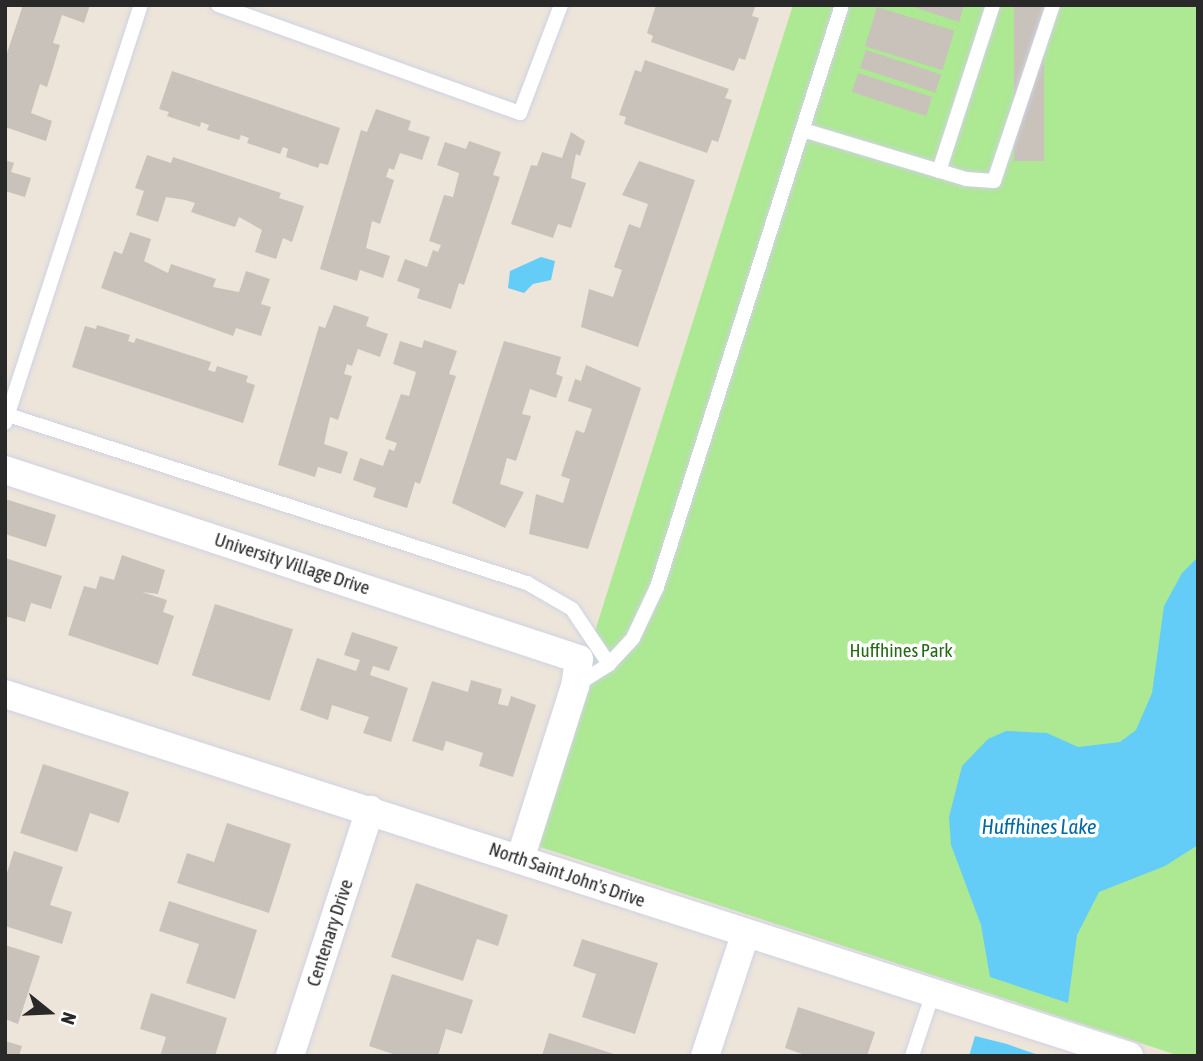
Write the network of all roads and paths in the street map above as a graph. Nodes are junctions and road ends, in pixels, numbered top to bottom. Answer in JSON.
{"nodes":[{"id":1,"x":141,"y":5,"type":"edge"},
{"id":2,"x":218,"y":5,"type":"edge"},
{"id":3,"x":561,"y":5,"type":"edge"},
{"id":4,"x":842,"y":5,"type":"edge"},
{"id":5,"x":993,"y":5,"type":"edge"},
{"id":6,"x":1053,"y":5,"type":"edge"},
{"id":7,"x":803,"y":131,"type":"junction"},
{"id":8,"x":939,"y":171,"type":"junction"},
{"id":9,"x":7,"y":419,"type":"edge"},
{"id":10,"x":5,"y":470,"type":"edge"},
{"id":11,"x":609,"y":664,"type":"junction"},
{"id":12,"x":577,"y":672,"type":"junction"},
{"id":13,"x":5,"y":694,"type":"edge"},
{"id":14,"x":370,"y":810,"type":"junction"},
{"id":15,"x":520,"y":859,"type":"junction"},
{"id":16,"x":745,"y":935,"type":"junction"},
{"id":17,"x":933,"y":993,"type":"junction"},
{"id":18,"x":1121,"y":1055,"type":"edge"},
{"id":19,"x":290,"y":1056,"type":"edge"},
{"id":20,"x":705,"y":1056,"type":"edge"},
{"id":21,"x":912,"y":1056,"type":"edge"}],
"edges":[{"from":1,"to":9,"type":"lane"},
{"from":2,"to":3,"type":"lane"},
{"from":4,"to":7,"type":"lane"},
{"from":5,"to":8,"type":"lane"},
{"from":6,"to":8,"type":"lane"},
{"from":7,"to":8,"type":"lane"},
{"from":7,"to":11,"type":"lane"},
{"from":9,"to":11,"type":"lane"},
{"from":10,"to":12,"type":"street","name":"University Village Drive"},
{"from":11,"to":12,"type":"lane"},
{"from":12,"to":15,"type":"street"},
{"from":13,"to":14,"type":"street","name":"North Saint John's Drive"},
{"from":14,"to":15,"type":"street","name":"North Saint John's Drive"},
{"from":14,"to":19,"type":"street","name":"Centenary Drive"},
{"from":15,"to":16,"type":"street","name":"North Saint John's Drive"},
{"from":16,"to":17,"type":"street","name":"North Saint John's Drive"},
{"from":16,"to":20,"type":"street"},
{"from":17,"to":18,"type":"street","name":"North Saint John's Drive"},
{"from":17,"to":21,"type":"lane"}]}
